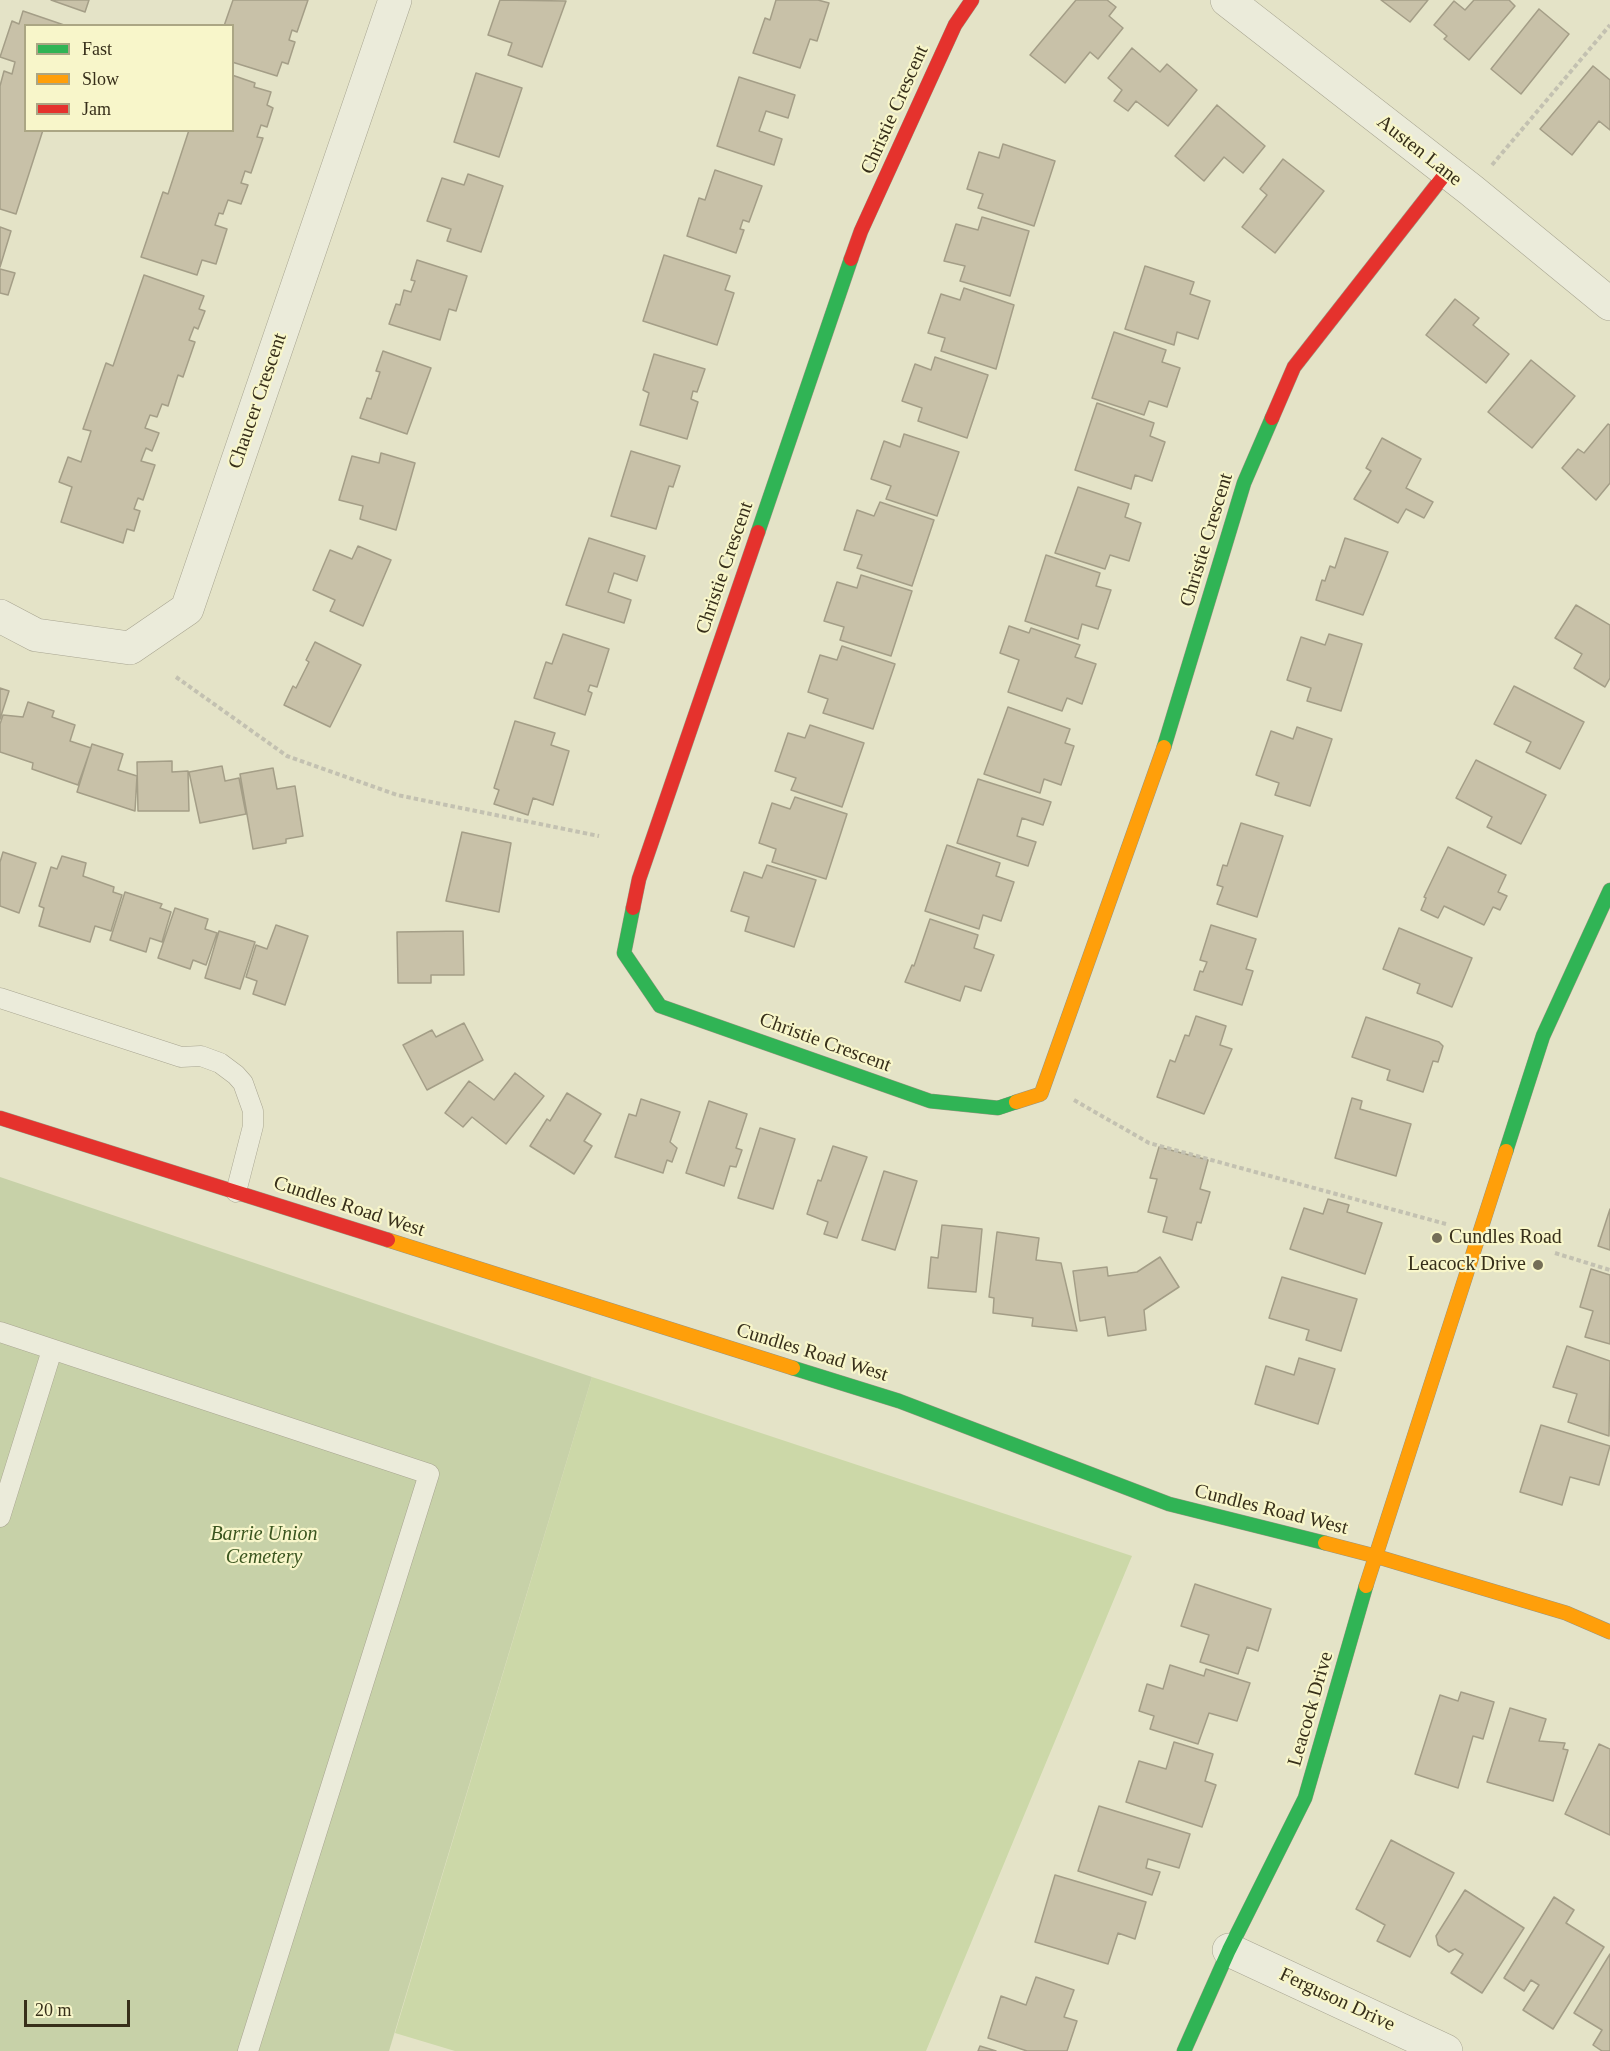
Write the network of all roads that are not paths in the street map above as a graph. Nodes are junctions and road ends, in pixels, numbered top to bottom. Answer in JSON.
{"nodes":[{"id":1,"x":395,"y":0,"type":"edge"},
{"id":2,"x":972,"y":0,"type":"edge"},
{"id":3,"x":1227,"y":0,"type":"edge"},
{"id":4,"x":1458,"y":182,"type":"junction"},
{"id":5,"x":1610,"y":304,"type":"edge"},
{"id":6,"x":0,"y":616,"type":"edge"},
{"id":7,"x":1610,"y":890,"type":"edge"},
{"id":8,"x":0,"y":998,"type":"edge"},
{"id":9,"x":0,"y":1118,"type":"edge"},
{"id":10,"x":236,"y":1192,"type":"junction"},
{"id":11,"x":0,"y":1332,"type":"edge"},
{"id":12,"x":52,"y":1350,"type":"junction"},
{"id":13,"x":0,"y":1517,"type":"edge"},
{"id":14,"x":1375,"y":1556,"type":"junction"},
{"id":15,"x":1610,"y":1632,"type":"edge"},
{"id":16,"x":1229,"y":1950,"type":"junction"},
{"id":17,"x":248,"y":2051,"type":"edge"},
{"id":18,"x":1184,"y":2051,"type":"edge"},
{"id":19,"x":1446,"y":2051,"type":"edge"}],
"edges":[{"from":1,"to":6,"type":"street","name":"Chaucer Crescent"},
{"from":2,"to":4,"type":"street","name":"Christie Crescent"},
{"from":3,"to":4,"type":"street","name":"Austen Lane"},
{"from":4,"to":5,"type":"street","name":"Austen Lane"},
{"from":7,"to":14,"type":"street","name":"Leacock Drive"},
{"from":8,"to":10,"type":"lane"},
{"from":9,"to":10,"type":"street","name":"Cundles Road West"},
{"from":10,"to":14,"type":"street","name":"Cundles Road West"},
{"from":11,"to":12,"type":"lane"},
{"from":12,"to":13,"type":"lane"},
{"from":12,"to":17,"type":"lane"},
{"from":14,"to":15,"type":"street","name":"Cundles Road West"},
{"from":14,"to":16,"type":"street","name":"Leacock Drive"},
{"from":16,"to":18,"type":"street","name":"Leacock Drive"},
{"from":16,"to":19,"type":"street","name":"Ferguson Drive"}]}
